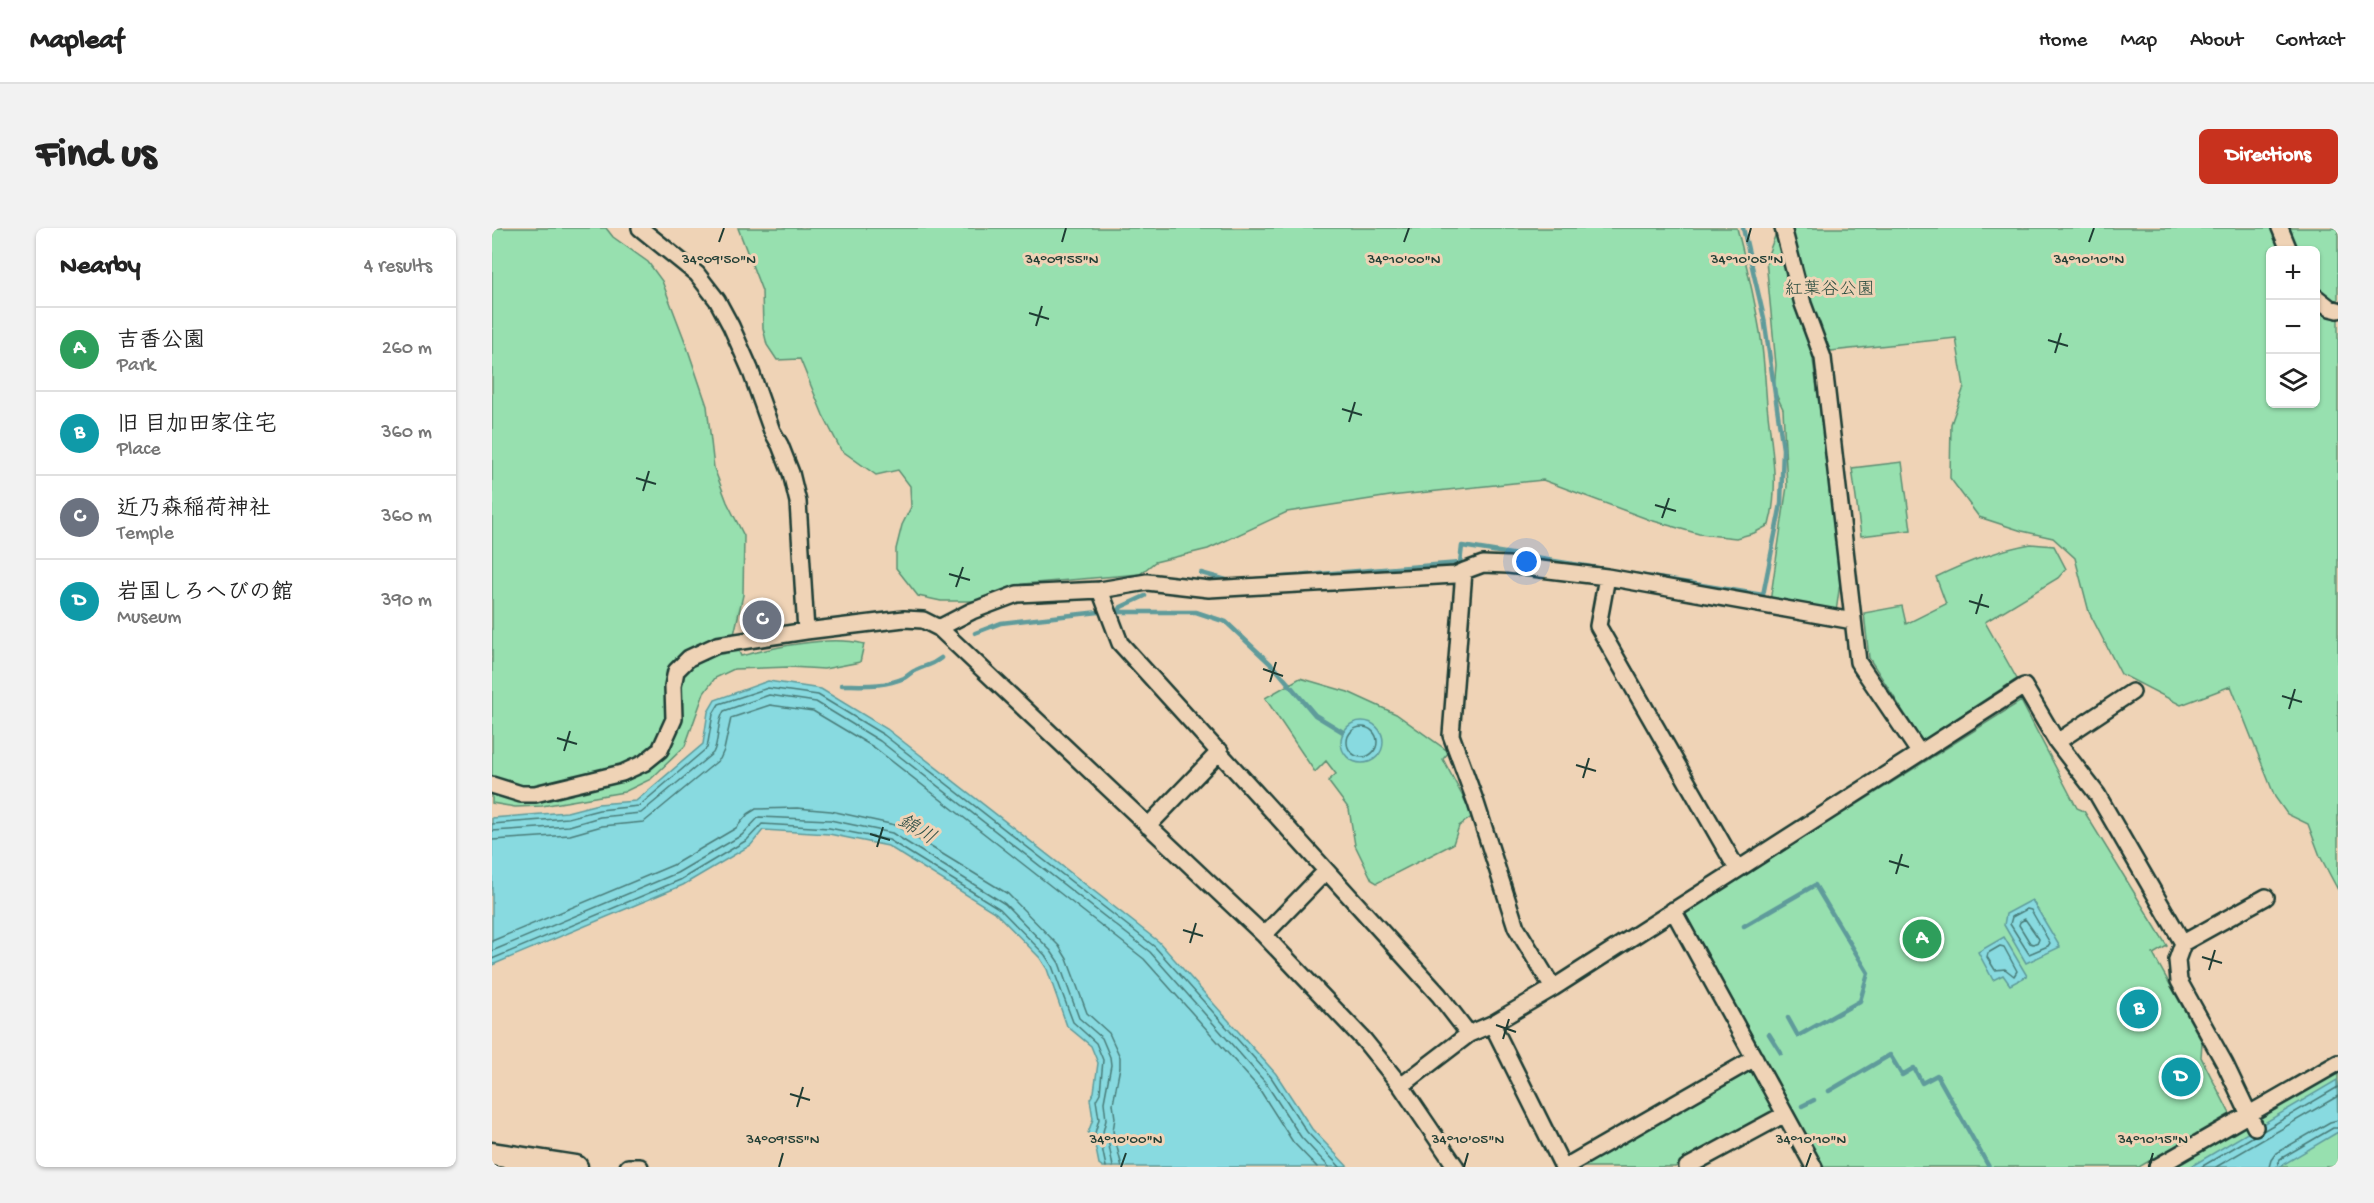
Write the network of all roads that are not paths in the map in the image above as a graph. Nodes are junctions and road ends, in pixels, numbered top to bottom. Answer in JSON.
{"nodes":[{"id":1,"x":640,"y":228,"type":"edge"},
{"id":2,"x":1783,"y":228,"type":"edge"},
{"id":3,"x":2280,"y":228,"type":"edge"},
{"id":4,"x":2287,"y":246,"type":"edge"},
{"id":5,"x":2320,"y":300,"type":"edge"},
{"id":6,"x":2338,"y":310,"type":"edge"},
{"id":7,"x":1464,"y":571,"type":"junction"},
{"id":8,"x":1607,"y":578,"type":"junction"},
{"id":9,"x":1100,"y":590,"type":"junction"},
{"id":10,"x":1853,"y":621,"type":"junction"},
{"id":11,"x":939,"y":628,"type":"junction"},
{"id":12,"x":806,"y":631,"type":"junction"},
{"id":13,"x":2132,"y":692,"type":"dead end"},
{"id":14,"x":2057,"y":742,"type":"junction"},
{"id":15,"x":1220,"y":751,"type":"junction"},
{"id":16,"x":1919,"y":752,"type":"junction"},
{"id":17,"x":492,"y":785,"type":"edge"},
{"id":18,"x":1148,"y":826,"type":"junction"},
{"id":19,"x":1737,"y":869,"type":"junction"},
{"id":20,"x":1326,"y":872,"type":"junction"},
{"id":21,"x":2266,"y":897,"type":"dead end"},
{"id":22,"x":1673,"y":910,"type":"junction"},
{"id":23,"x":1264,"y":935,"type":"junction"},
{"id":24,"x":2183,"y":943,"type":"junction"},
{"id":25,"x":1553,"y":988,"type":"junction"},
{"id":26,"x":1492,"y":1024,"type":"junction"},
{"id":27,"x":1469,"y":1034,"type":"junction"},
{"id":28,"x":1755,"y":1058,"type":"junction"},
{"id":29,"x":2338,"y":1063,"type":"edge"},
{"id":30,"x":1401,"y":1086,"type":"junction"},
{"id":31,"x":1785,"y":1114,"type":"junction"},
{"id":32,"x":2252,"y":1121,"type":"junction"},
{"id":33,"x":492,"y":1154,"type":"edge"},
{"id":34,"x":576,"y":1167,"type":"edge"},
{"id":35,"x":628,"y":1167,"type":"edge"},
{"id":36,"x":640,"y":1167,"type":"edge"},
{"id":37,"x":1456,"y":1167,"type":"edge"},
{"id":38,"x":1564,"y":1167,"type":"edge"},
{"id":39,"x":1687,"y":1167,"type":"edge"},
{"id":40,"x":1814,"y":1167,"type":"edge"},
{"id":41,"x":2157,"y":1167,"type":"edge"}],
"edges":[{"from":1,"to":12,"type":"street"},
{"from":2,"to":10,"type":"street"},
{"from":3,"to":4,"type":"street"},
{"from":5,"to":6,"type":"street"},
{"from":7,"to":8,"type":"street"},
{"from":7,"to":9,"type":"street"},
{"from":7,"to":25,"type":"street"},
{"from":8,"to":10,"type":"street"},
{"from":8,"to":19,"type":"street"},
{"from":9,"to":11,"type":"street"},
{"from":9,"to":15,"type":"street"},
{"from":10,"to":16,"type":"street"},
{"from":11,"to":12,"type":"street"},
{"from":11,"to":18,"type":"street"},
{"from":12,"to":17,"type":"street"},
{"from":13,"to":14,"type":"street"},
{"from":14,"to":16,"type":"street"},
{"from":14,"to":24,"type":"street"},
{"from":15,"to":18,"type":"street"},
{"from":15,"to":20,"type":"street"},
{"from":16,"to":19,"type":"street"},
{"from":18,"to":23,"type":"street"},
{"from":19,"to":22,"type":"street"},
{"from":20,"to":23,"type":"street"},
{"from":20,"to":27,"type":"street"},
{"from":21,"to":24,"type":"street"},
{"from":22,"to":25,"type":"street"},
{"from":22,"to":28,"type":"street"},
{"from":23,"to":30,"type":"street"},
{"from":24,"to":32,"type":"street"},
{"from":25,"to":26,"type":"street"},
{"from":26,"to":27,"type":"street"},
{"from":26,"to":38,"type":"street"},
{"from":27,"to":30,"type":"street"},
{"from":28,"to":31,"type":"street"},
{"from":28,"to":38,"type":"street"},
{"from":29,"to":32,"type":"street"},
{"from":30,"to":37,"type":"street"},
{"from":31,"to":39,"type":"street"},
{"from":31,"to":40,"type":"street"},
{"from":32,"to":41,"type":"street"},
{"from":33,"to":34,"type":"main road"},
{"from":35,"to":36,"type":"street"}]}
